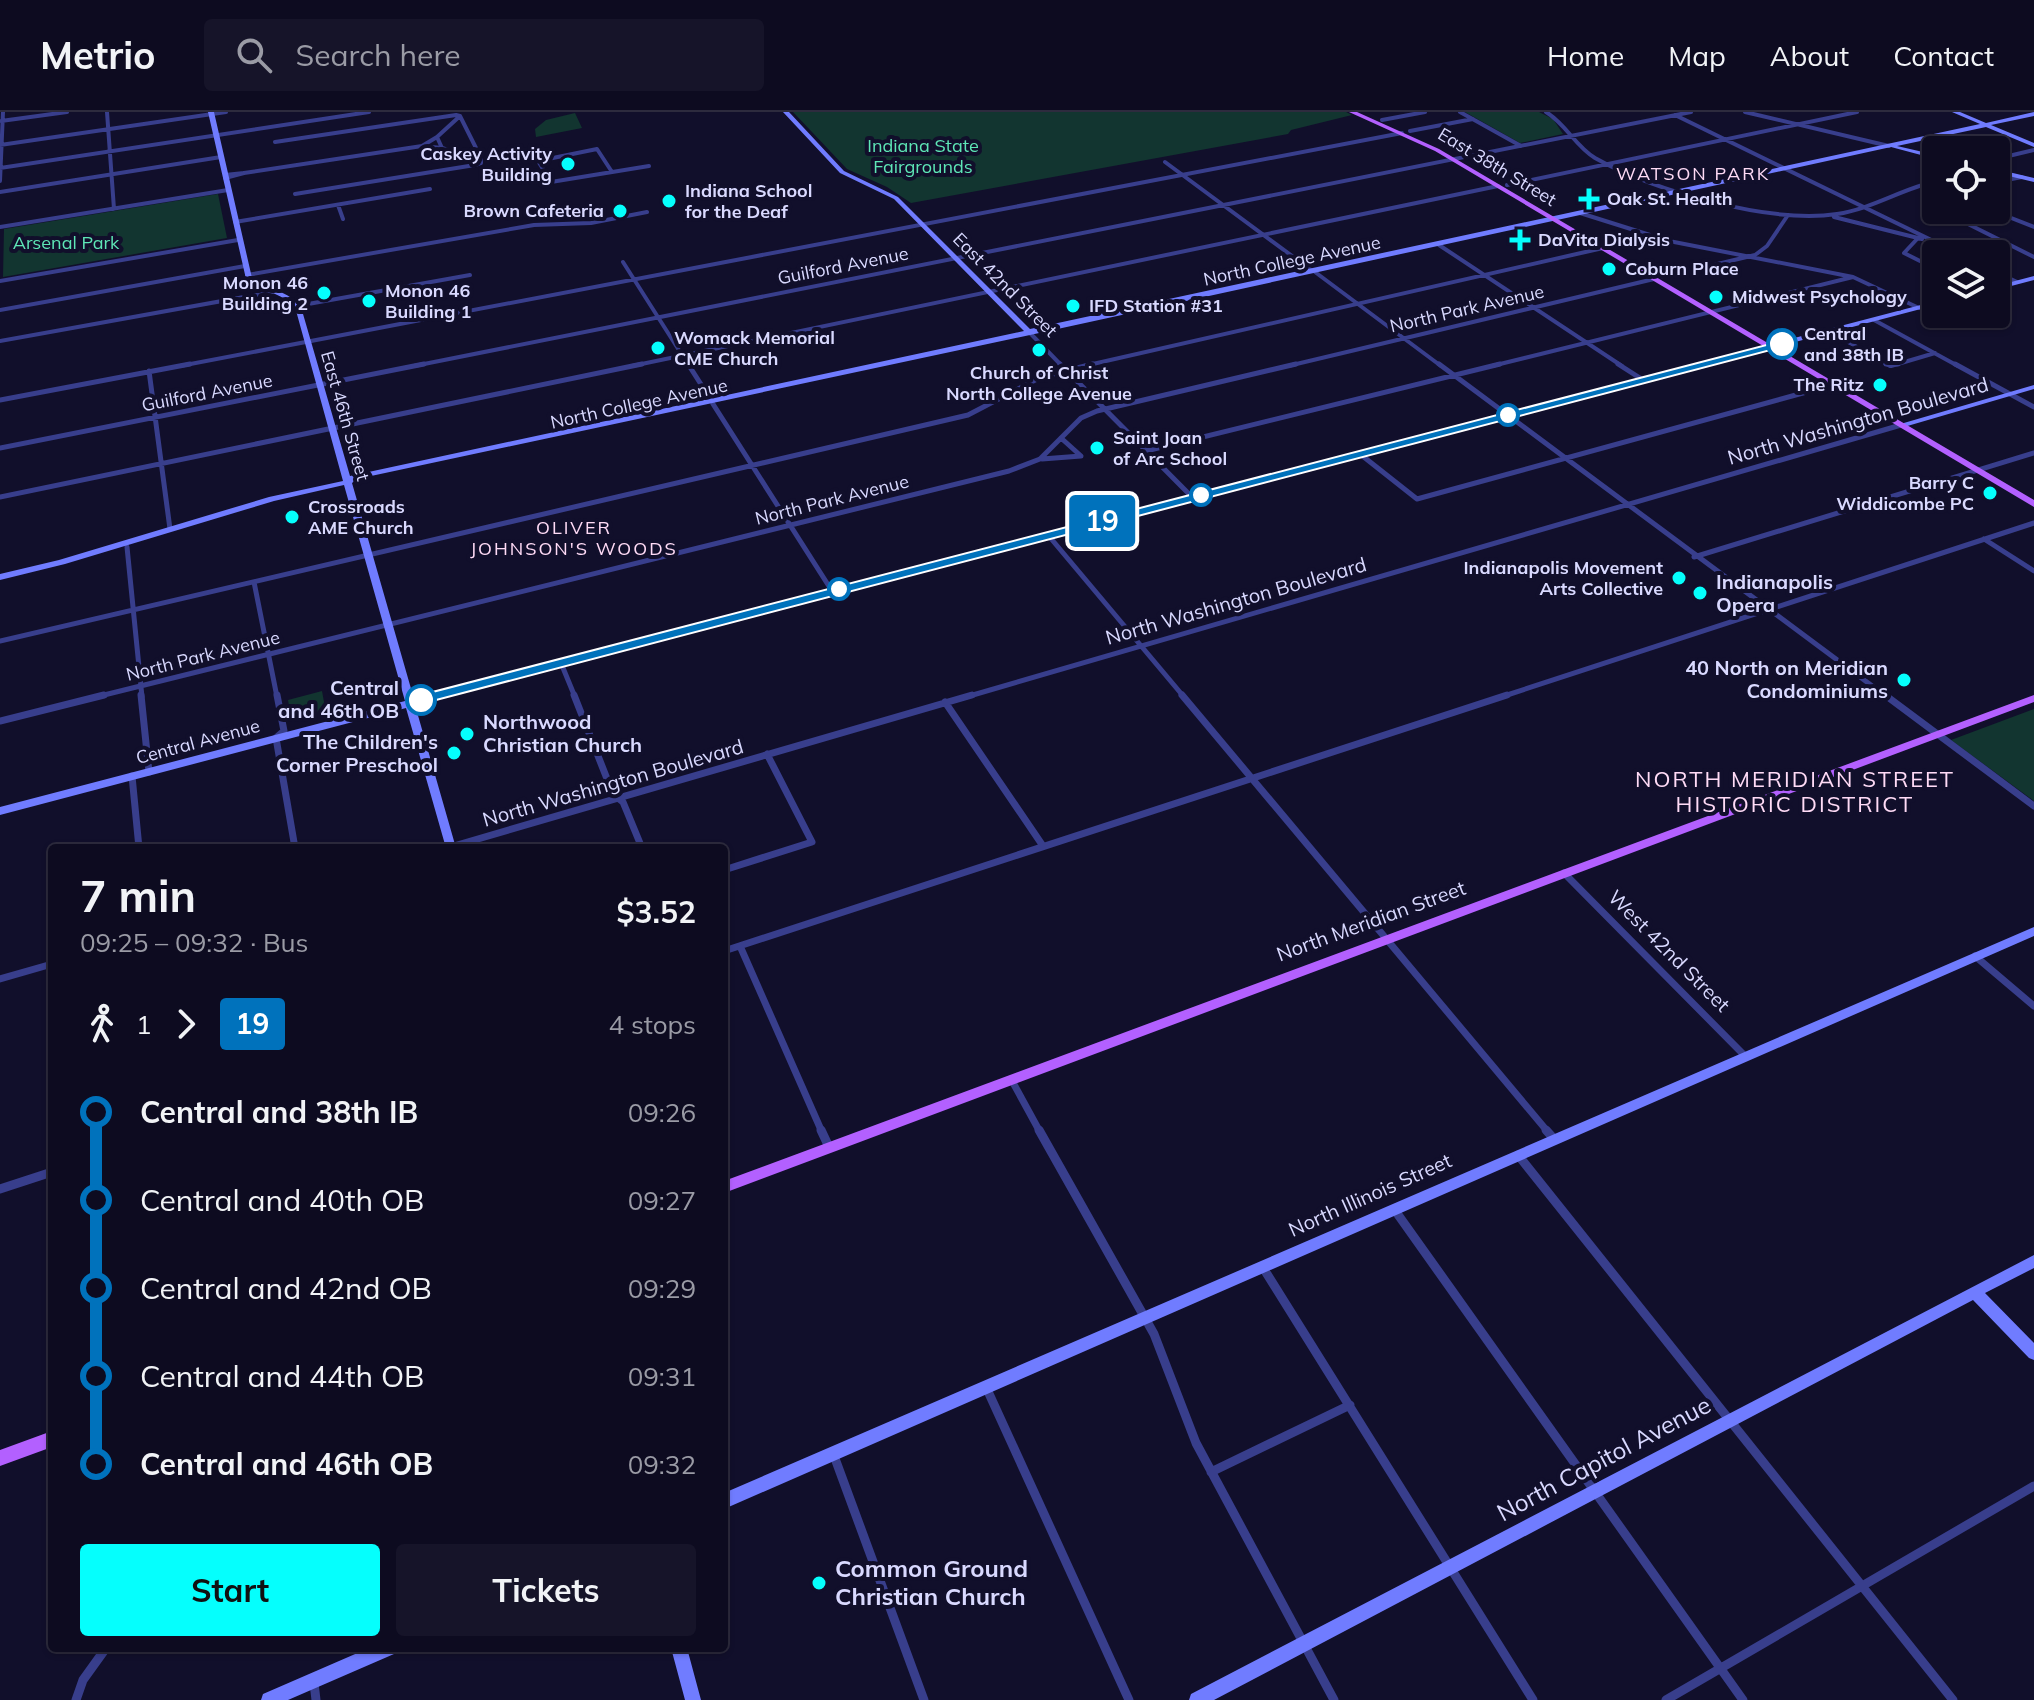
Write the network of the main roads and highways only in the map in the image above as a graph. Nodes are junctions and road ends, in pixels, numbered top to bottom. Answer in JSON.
{"nodes":[{"id":1,"x":786,"y":112,"type":"edge"},
{"id":2,"x":1352,"y":112,"type":"edge"},
{"id":3,"x":1364,"y":112,"type":"edge"},
{"id":4,"x":1955,"y":112,"type":"edge"},
{"id":5,"x":212,"y":113,"type":"edge"},
{"id":6,"x":2034,"y":114,"type":"edge"},
{"id":7,"x":1986,"y":125,"type":"junction"},
{"id":8,"x":1406,"y":132,"type":"junction"},
{"id":9,"x":1889,"y":146,"type":"junction"},
{"id":10,"x":2034,"y":148,"type":"edge"},
{"id":11,"x":1922,"y":154,"type":"edge"},
{"id":12,"x":2010,"y":174,"type":"edge"},
{"id":13,"x":2034,"y":180,"type":"edge"},
{"id":14,"x":1558,"y":218,"type":"junction"},
{"id":15,"x":1498,"y":231,"type":"junction"},
{"id":16,"x":1313,"y":271,"type":"junction"},
{"id":17,"x":2034,"y":278,"type":"edge"},
{"id":18,"x":2010,"y":284,"type":"edge"},
{"id":19,"x":1922,"y":307,"type":"edge"},
{"id":20,"x":1030,"y":333,"type":"junction"},
{"id":21,"x":1773,"y":346,"type":"junction"},
{"id":22,"x":2034,"y":387,"type":"edge"},
{"id":23,"x":1905,"y":424,"type":"junction"},
{"id":24,"x":1981,"y":469,"type":"junction"},
{"id":25,"x":348,"y":482,"type":"junction"},
{"id":26,"x":306,"y":492,"type":"junction"},
{"id":27,"x":2034,"y":495,"type":"edge"},
{"id":28,"x":2034,"y":504,"type":"edge"},
{"id":29,"x":0,"y":579,"type":"edge"},
{"id":30,"x":2034,"y":698,"type":"edge"},
{"id":31,"x":410,"y":703,"type":"junction"},
{"id":32,"x":0,"y":811,"type":"edge"},
{"id":33,"x":449,"y":844,"type":"edge"},
{"id":34,"x":2034,"y":931,"type":"edge"},
{"id":35,"x":728,"y":1185,"type":"edge"},
{"id":36,"x":2034,"y":1261,"type":"edge"},
{"id":37,"x":1975,"y":1292,"type":"junction"},
{"id":38,"x":2034,"y":1353,"type":"edge"},
{"id":39,"x":48,"y":1440,"type":"edge"},
{"id":40,"x":0,"y":1458,"type":"edge"},
{"id":41,"x":728,"y":1499,"type":"edge"},
{"id":42,"x":379,"y":1652,"type":"edge"},
{"id":43,"x":680,"y":1652,"type":"edge"},
{"id":44,"x":269,"y":1700,"type":"edge"},
{"id":45,"x":693,"y":1700,"type":"edge"},
{"id":46,"x":1197,"y":1700,"type":"edge"}],
"edges":[{"from":1,"to":20,"type":"main road","name":"East 42nd Street"},
{"from":2,"to":8,"type":"main road","name":"East 38th Street"},
{"from":3,"to":8,"type":"main road","name":"East 38th Street"},
{"from":4,"to":7,"type":"main road"},
{"from":5,"to":25,"type":"main road","name":"East 46th Street"},
{"from":6,"to":7,"type":"main road","name":"North College Avenue"},
{"from":7,"to":9,"type":"main road","name":"North College Avenue"},
{"from":7,"to":10,"type":"main road"},
{"from":8,"to":14,"type":"main road","name":"East 38th Street"},
{"from":9,"to":11,"type":"main road"},
{"from":9,"to":14,"type":"main road","name":"North College Avenue"},
{"from":12,"to":13,"type":"main road"},
{"from":14,"to":15,"type":"main road","name":"North College Avenue"},
{"from":14,"to":21,"type":"main road","name":"East 38th Street"},
{"from":15,"to":16,"type":"main road","name":"North College Avenue"},
{"from":15,"to":16,"type":"main road","name":"North College Avenue"},
{"from":16,"to":20,"type":"main road","name":"North College Avenue"},
{"from":17,"to":18,"type":"main road"},
{"from":19,"to":21,"type":"main road","name":"Central Avenue"},
{"from":20,"to":25,"type":"main road","name":"North College Avenue"},
{"from":21,"to":23,"type":"main road","name":"East 38th Street"},
{"from":21,"to":23,"type":"main road","name":"East 38th Street"},
{"from":21,"to":31,"type":"main road","name":"Central Avenue"},
{"from":22,"to":23,"type":"main road","name":"North Washington Boulevard"},
{"from":23,"to":24,"type":"main road","name":"East 38th Street"},
{"from":24,"to":27,"type":"main road","name":"East 38th Street"},
{"from":24,"to":28,"type":"main road","name":"East 38th Street"},
{"from":25,"to":26,"type":"main road","name":"North College Avenue"},
{"from":25,"to":31,"type":"main road","name":"East 46th Street"},
{"from":26,"to":29,"type":"main road","name":"North College Avenue"},
{"from":26,"to":29,"type":"main road","name":"North College Avenue"},
{"from":30,"to":35,"type":"main road","name":"North Meridian Street"},
{"from":31,"to":32,"type":"main road","name":"Central Avenue"},
{"from":31,"to":33,"type":"main road","name":"East 46th Street"},
{"from":34,"to":41,"type":"main road","name":"North Illinois Street"},
{"from":36,"to":37,"type":"main road","name":"North Capitol Avenue"},
{"from":37,"to":38,"type":"main road"},
{"from":37,"to":46,"type":"main road","name":"North Capitol Avenue"},
{"from":39,"to":40,"type":"main road"},
{"from":42,"to":44,"type":"main road"},
{"from":43,"to":45,"type":"main road"}]}
